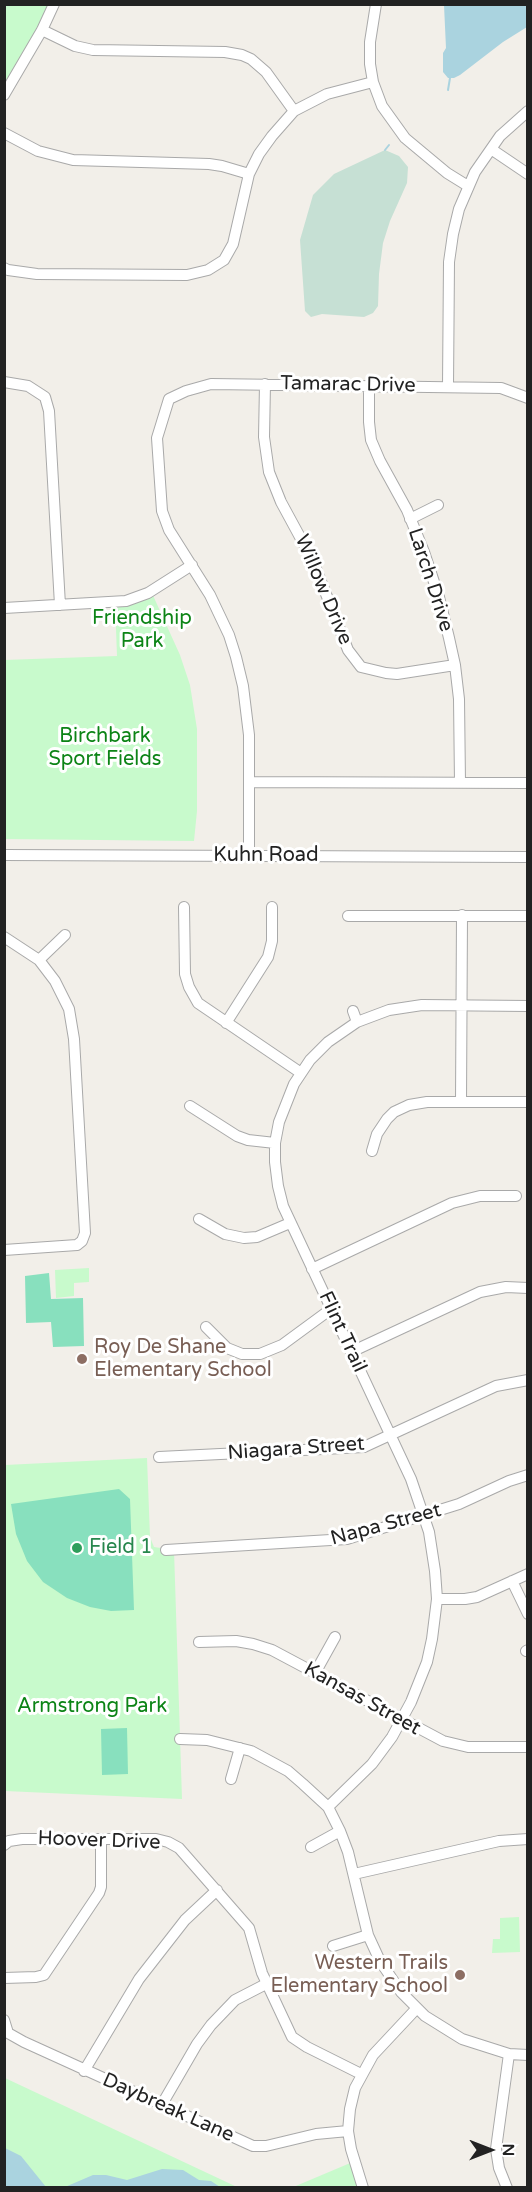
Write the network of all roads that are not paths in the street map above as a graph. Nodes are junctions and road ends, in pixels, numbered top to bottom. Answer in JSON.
{"nodes":[{"id":1,"x":54,"y":4,"type":"edge"},
{"id":2,"x":376,"y":4,"type":"edge"},
{"id":3,"x":42,"y":30,"type":"junction"},
{"id":4,"x":373,"y":82,"type":"junction"},
{"id":5,"x":4,"y":95,"type":"edge"},
{"id":6,"x":294,"y":111,"type":"junction"},
{"id":7,"x":528,"y":111,"type":"edge"},
{"id":8,"x":4,"y":133,"type":"edge"},
{"id":9,"x":490,"y":149,"type":"junction"},
{"id":10,"x":249,"y":174,"type":"junction"},
{"id":11,"x":528,"y":174,"type":"edge"},
{"id":12,"x":468,"y":186,"type":"junction"},
{"id":13,"x":4,"y":268,"type":"edge"},
{"id":14,"x":4,"y":382,"type":"edge"},
{"id":15,"x":265,"y":384,"type":"junction"},
{"id":16,"x":369,"y":386,"type":"junction"},
{"id":17,"x":448,"y":386,"type":"junction"},
{"id":18,"x":528,"y":398,"type":"edge"},
{"id":19,"x":438,"y":505,"type":"dead end"},
{"id":20,"x":410,"y":519,"type":"junction"},
{"id":21,"x":192,"y":565,"type":"junction"},
{"id":22,"x":60,"y":605,"type":"junction"},
{"id":23,"x":4,"y":608,"type":"edge"},
{"id":24,"x":455,"y":665,"type":"junction"},
{"id":25,"x":249,"y":782,"type":"junction"},
{"id":26,"x":460,"y":783,"type":"junction"},
{"id":27,"x":528,"y":783,"type":"edge"},
{"id":28,"x":4,"y":855,"type":"edge"},
{"id":29,"x":249,"y":856,"type":"junction"},
{"id":30,"x":528,"y":857,"type":"edge"},
{"id":31,"x":184,"y":907,"type":"dead end"},
{"id":32,"x":272,"y":907,"type":"dead end"},
{"id":33,"x":462,"y":915,"type":"junction"},
{"id":34,"x":348,"y":916,"type":"dead end"},
{"id":35,"x":528,"y":916,"type":"edge"},
{"id":36,"x":65,"y":934,"type":"dead end"},
{"id":37,"x":4,"y":937,"type":"edge"},
{"id":38,"x":39,"y":960,"type":"junction"},
{"id":39,"x":461,"y":1005,"type":"junction"},
{"id":40,"x":528,"y":1006,"type":"edge"},
{"id":41,"x":353,"y":1011,"type":"dead end"},
{"id":42,"x":357,"y":1022,"type":"junction"},
{"id":43,"x":225,"y":1023,"type":"junction"},
{"id":44,"x":301,"y":1073,"type":"junction"},
{"id":45,"x":461,"y":1102,"type":"junction"},
{"id":46,"x":528,"y":1102,"type":"edge"},
{"id":47,"x":190,"y":1106,"type":"dead end"},
{"id":48,"x":275,"y":1143,"type":"junction"},
{"id":49,"x":372,"y":1151,"type":"dead end"},
{"id":50,"x":516,"y":1196,"type":"dead end"},
{"id":51,"x":199,"y":1220,"type":"dead end"},
{"id":52,"x":290,"y":1223,"type":"junction"},
{"id":53,"x":4,"y":1250,"type":"edge"},
{"id":54,"x":312,"y":1269,"type":"junction"},
{"id":55,"x":528,"y":1288,"type":"edge"},
{"id":56,"x":330,"y":1309,"type":"junction"},
{"id":57,"x":206,"y":1327,"type":"dead end"},
{"id":58,"x":351,"y":1352,"type":"junction"},
{"id":59,"x":528,"y":1380,"type":"edge"},
{"id":60,"x":391,"y":1435,"type":"junction"},
{"id":61,"x":159,"y":1457,"type":"dead end"},
{"id":62,"x":528,"y":1475,"type":"edge"},
{"id":63,"x":425,"y":1516,"type":"junction"},
{"id":64,"x":166,"y":1550,"type":"dead end"},
{"id":65,"x":528,"y":1574,"type":"edge"},
{"id":66,"x":512,"y":1581,"type":"junction"},
{"id":67,"x":436,"y":1599,"type":"junction"},
{"id":68,"x":528,"y":1614,"type":"edge"},
{"id":69,"x":335,"y":1637,"type":"dead end"},
{"id":70,"x":199,"y":1642,"type":"dead end"},
{"id":71,"x":315,"y":1673,"type":"junction"},
{"id":72,"x":401,"y":1720,"type":"junction"},
{"id":73,"x":180,"y":1739,"type":"dead end"},
{"id":74,"x":528,"y":1747,"type":"edge"},
{"id":75,"x":240,"y":1748,"type":"junction"},
{"id":76,"x":231,"y":1779,"type":"dead end"},
{"id":77,"x":328,"y":1808,"type":"junction"},
{"id":78,"x":340,"y":1831,"type":"junction"},
{"id":79,"x":101,"y":1839,"type":"junction"},
{"id":80,"x":528,"y":1839,"type":"edge"},
{"id":81,"x":4,"y":1845,"type":"edge"},
{"id":82,"x":310,"y":1847,"type":"dead end"},
{"id":83,"x":354,"y":1875,"type":"junction"},
{"id":84,"x":217,"y":1890,"type":"junction"},
{"id":85,"x":368,"y":1935,"type":"junction"},
{"id":86,"x":333,"y":1946,"type":"dead end"},
{"id":87,"x":4,"y":1978,"type":"edge"},
{"id":88,"x":266,"y":1983,"type":"junction"},
{"id":89,"x":417,"y":2008,"type":"junction"},
{"id":90,"x":4,"y":2020,"type":"edge"},
{"id":91,"x":509,"y":2054,"type":"junction"},
{"id":92,"x":528,"y":2055,"type":"edge"},
{"id":93,"x":84,"y":2071,"type":"junction"},
{"id":94,"x":361,"y":2074,"type":"junction"},
{"id":95,"x":161,"y":2106,"type":"junction"},
{"id":96,"x":348,"y":2131,"type":"junction"},
{"id":97,"x":363,"y":2187,"type":"edge"},
{"id":98,"x":507,"y":2187,"type":"edge"}],
"edges":[{"from":1,"to":3,"type":"street"},
{"from":2,"to":4,"type":"street"},
{"from":3,"to":5,"type":"street"},
{"from":3,"to":6,"type":"street"},
{"from":4,"to":6,"type":"street"},
{"from":4,"to":12,"type":"street"},
{"from":6,"to":10,"type":"street"},
{"from":7,"to":9,"type":"street"},
{"from":8,"to":10,"type":"street"},
{"from":9,"to":11,"type":"street"},
{"from":9,"to":12,"type":"street"},
{"from":10,"to":13,"type":"street"},
{"from":12,"to":17,"type":"street"},
{"from":14,"to":22,"type":"street"},
{"from":15,"to":16,"type":"street","name":"Tamarac Drive"},
{"from":15,"to":21,"type":"street","name":"Tamarac Drive"},
{"from":15,"to":24,"type":"street","name":"Willow Drive"},
{"from":16,"to":17,"type":"street","name":"Tamarac Drive"},
{"from":16,"to":20,"type":"street","name":"Larch Drive"},
{"from":17,"to":18,"type":"street","name":"Tamarac Drive"},
{"from":19,"to":20,"type":"street"},
{"from":20,"to":24,"type":"street","name":"Larch Drive"},
{"from":21,"to":22,"type":"street"},
{"from":21,"to":25,"type":"street"},
{"from":22,"to":23,"type":"street"},
{"from":24,"to":26,"type":"street","name":"Larch Drive"},
{"from":25,"to":26,"type":"street"},
{"from":25,"to":29,"type":"street"},
{"from":26,"to":27,"type":"street"},
{"from":28,"to":29,"type":"street","name":"Kuhn Road"},
{"from":29,"to":30,"type":"street","name":"Kuhn Road"},
{"from":31,"to":43,"type":"street"},
{"from":32,"to":43,"type":"street"},
{"from":33,"to":34,"type":"street"},
{"from":33,"to":35,"type":"street"},
{"from":33,"to":39,"type":"street"},
{"from":36,"to":38,"type":"street"},
{"from":37,"to":38,"type":"street"},
{"from":38,"to":53,"type":"street"},
{"from":39,"to":40,"type":"street","name":"Flint Trail"},
{"from":39,"to":42,"type":"street","name":"Flint Trail"},
{"from":39,"to":45,"type":"street"},
{"from":41,"to":42,"type":"street"},
{"from":42,"to":44,"type":"street","name":"Flint Trail"},
{"from":43,"to":44,"type":"street"},
{"from":44,"to":48,"type":"street","name":"Flint Trail"},
{"from":45,"to":46,"type":"street"},
{"from":45,"to":49,"type":"street"},
{"from":47,"to":48,"type":"street"},
{"from":48,"to":52,"type":"street","name":"Flint Trail"},
{"from":50,"to":54,"type":"street"},
{"from":51,"to":52,"type":"street"},
{"from":52,"to":54,"type":"street","name":"Flint Trail"},
{"from":54,"to":56,"type":"street","name":"Flint Trail"},
{"from":55,"to":58,"type":"street"},
{"from":56,"to":57,"type":"street"},
{"from":56,"to":58,"type":"street","name":"Flint Trail"},
{"from":58,"to":60,"type":"street","name":"Flint Trail"},
{"from":59,"to":60,"type":"street","name":"Niagara Street"},
{"from":60,"to":61,"type":"street","name":"Niagara Street"},
{"from":60,"to":63,"type":"street","name":"Flint Trail"},
{"from":62,"to":63,"type":"street","name":"Napa Street"},
{"from":63,"to":64,"type":"street","name":"Napa Street"},
{"from":63,"to":67,"type":"street","name":"Flint Trail"},
{"from":65,"to":66,"type":"street"},
{"from":66,"to":67,"type":"street"},
{"from":66,"to":68,"type":"street"},
{"from":67,"to":72,"type":"street","name":"Flint Trail"},
{"from":69,"to":71,"type":"street"},
{"from":70,"to":71,"type":"street","name":"Kansas Street"},
{"from":71,"to":72,"type":"street","name":"Kansas Street"},
{"from":72,"to":74,"type":"street","name":"Kansas Street"},
{"from":72,"to":77,"type":"street","name":"Flint Trail"},
{"from":73,"to":75,"type":"street"},
{"from":75,"to":76,"type":"street"},
{"from":75,"to":77,"type":"street"},
{"from":77,"to":78,"type":"street"},
{"from":78,"to":82,"type":"street"},
{"from":78,"to":83,"type":"street"},
{"from":79,"to":81,"type":"street","name":"Hoover Drive"},
{"from":79,"to":84,"type":"street","name":"Hoover Drive"},
{"from":79,"to":87,"type":"street"},
{"from":80,"to":83,"type":"street"},
{"from":83,"to":85,"type":"street"},
{"from":84,"to":88,"type":"street","name":"Hoover Drive"},
{"from":84,"to":93,"type":"street"},
{"from":85,"to":86,"type":"street"},
{"from":85,"to":89,"type":"street"},
{"from":88,"to":94,"type":"street","name":"Hoover Drive"},
{"from":88,"to":95,"type":"street"},
{"from":89,"to":91,"type":"street"},
{"from":89,"to":94,"type":"street"},
{"from":90,"to":93,"type":"street","name":"Daybreak Lane"},
{"from":91,"to":92,"type":"street"},
{"from":91,"to":98,"type":"street"},
{"from":93,"to":95,"type":"street","name":"Daybreak Lane"},
{"from":94,"to":96,"type":"street"},
{"from":95,"to":96,"type":"street","name":"Daybreak Lane"},
{"from":96,"to":97,"type":"street"}]}
